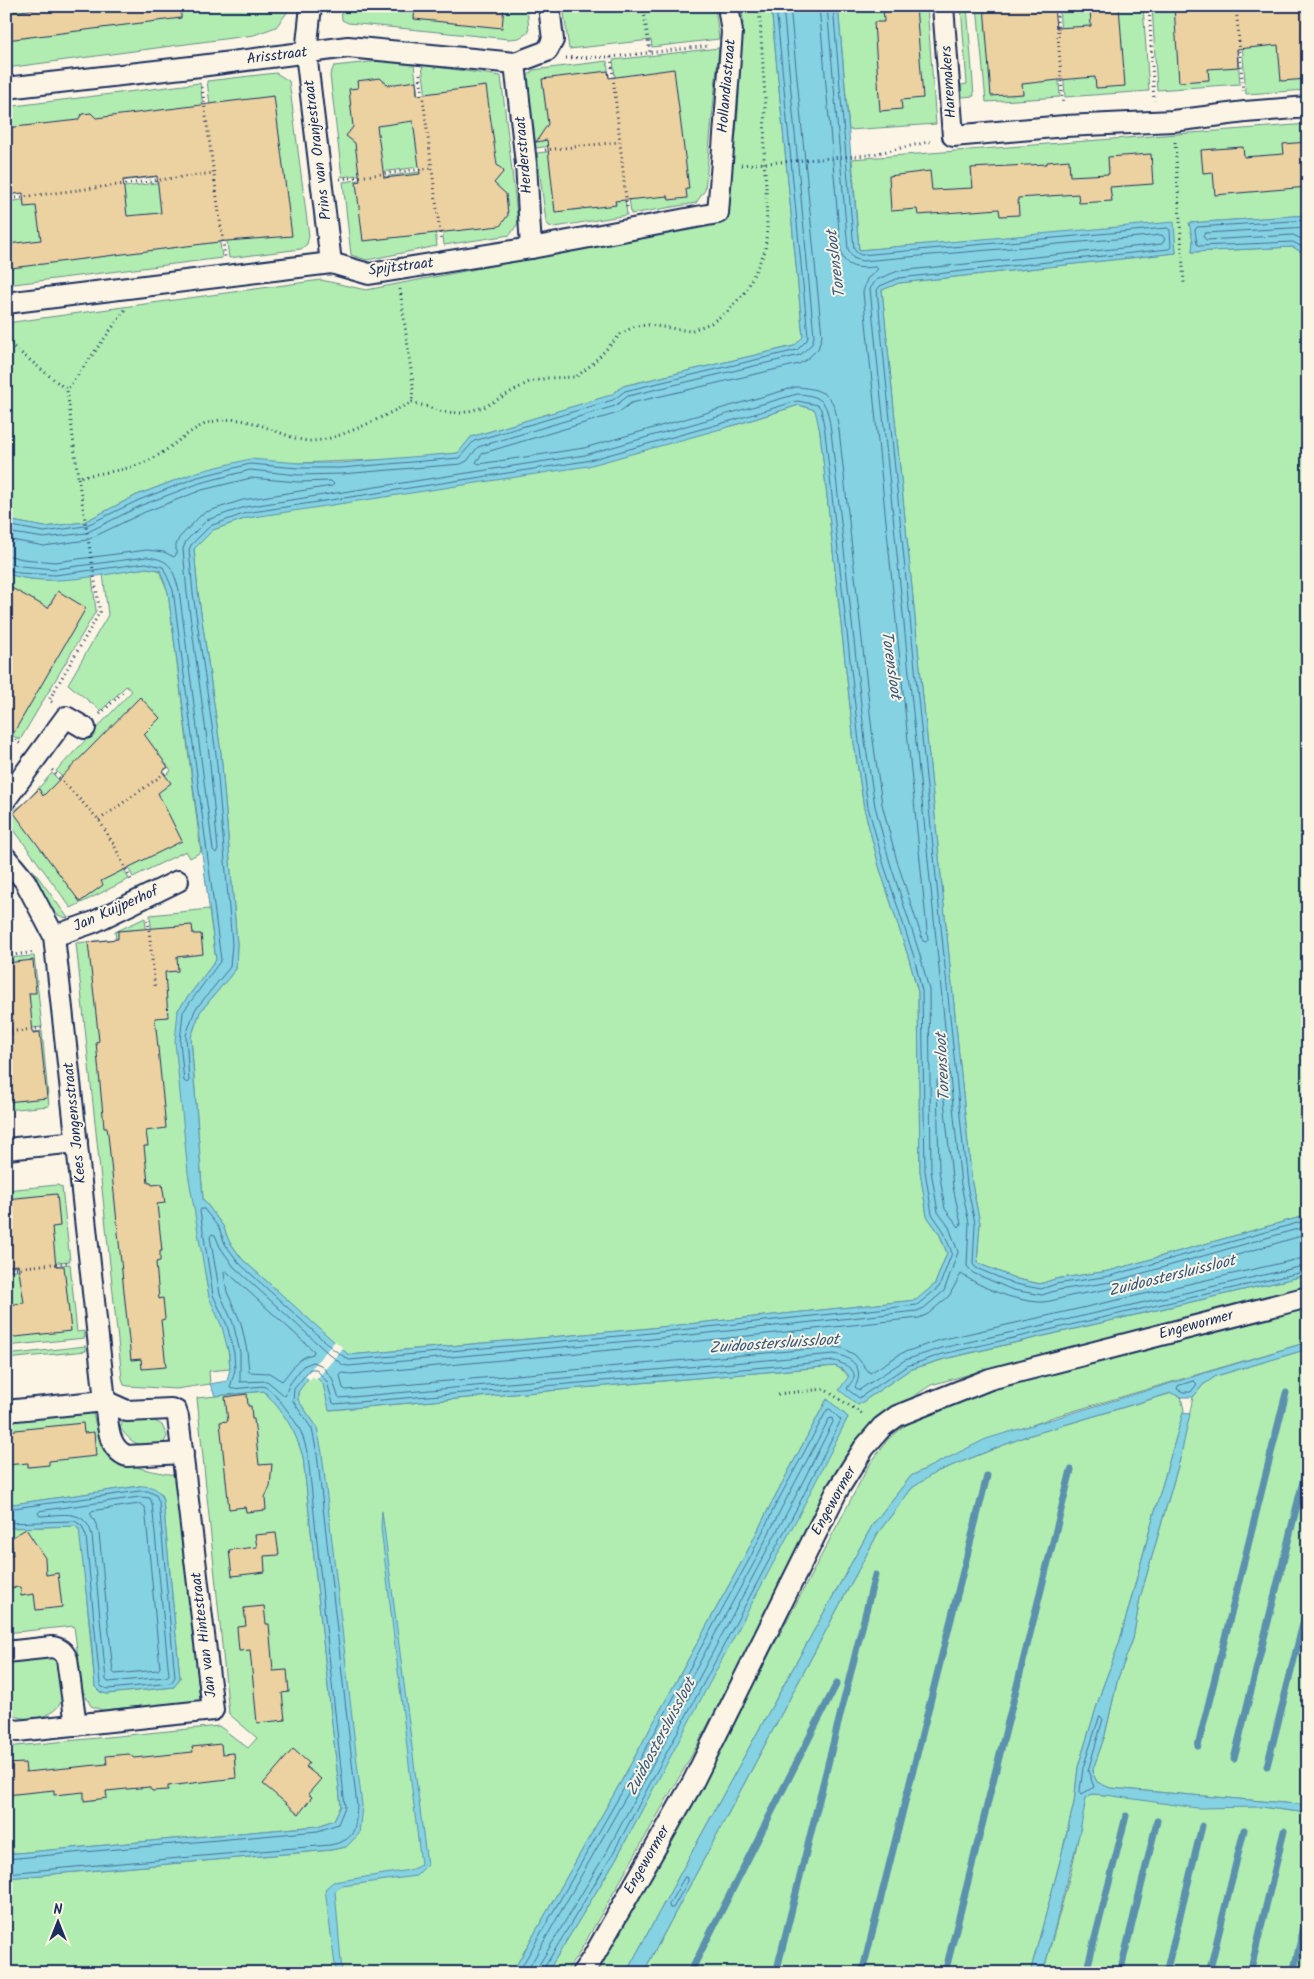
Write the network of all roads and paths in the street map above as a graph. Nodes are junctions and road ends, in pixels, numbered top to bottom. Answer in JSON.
{"nodes":[{"id":1,"x":311,"y":6,"type":"edge"},
{"id":2,"x":550,"y":6,"type":"edge"},
{"id":3,"x":643,"y":6,"type":"edge"},
{"id":4,"x":728,"y":6,"type":"edge"},
{"id":5,"x":759,"y":6,"type":"edge"},
{"id":6,"x":943,"y":6,"type":"edge"},
{"id":7,"x":1056,"y":6,"type":"edge"},
{"id":8,"x":1149,"y":6,"type":"edge"},
{"id":9,"x":1236,"y":6,"type":"edge"},
{"id":10,"x":731,"y":44,"type":"junction"},
{"id":11,"x":547,"y":51,"type":"junction"},
{"id":12,"x":306,"y":53,"type":"junction"},
{"id":13,"x":650,"y":53,"type":"junction"},
{"id":14,"x":417,"y":54,"type":"junction"},
{"id":15,"x":611,"y":57,"type":"junction"},
{"id":16,"x":515,"y":62,"type":"junction"},
{"id":17,"x":200,"y":66,"type":"junction"},
{"id":18,"x":6,"y":88,"type":"edge"},
{"id":19,"x":1308,"y":108,"type":"edge"},
{"id":20,"x":1245,"y":112,"type":"junction"},
{"id":21,"x":1164,"y":121,"type":"junction"},
{"id":22,"x":1064,"y":126,"type":"junction"},
{"id":23,"x":953,"y":136,"type":"junction"},
{"id":24,"x":619,"y":142,"type":"junction"},
{"id":25,"x":525,"y":152,"type":"junction"},
{"id":26,"x":764,"y":162,"type":"junction"},
{"id":27,"x":721,"y":167,"type":"junction"},
{"id":28,"x":432,"y":168,"type":"junction"},
{"id":29,"x":214,"y":173,"type":"junction"},
{"id":30,"x":322,"y":182,"type":"junction"},
{"id":31,"x":6,"y":199,"type":"edge"},
{"id":32,"x":630,"y":230,"type":"junction"},
{"id":33,"x":531,"y":248,"type":"junction"},
{"id":34,"x":444,"y":262,"type":"junction"},
{"id":35,"x":331,"y":263,"type":"junction"},
{"id":36,"x":398,"y":269,"type":"junction"},
{"id":37,"x":227,"y":276,"type":"junction"},
{"id":38,"x":1184,"y":283,"type":"dead end"},
{"id":39,"x":134,"y":288,"type":"junction"},
{"id":40,"x":6,"y":304,"type":"edge"},
{"id":41,"x":6,"y":341,"type":"edge"},
{"id":42,"x":67,"y":390,"type":"junction"},
{"id":43,"x":412,"y":402,"type":"junction"},
{"id":44,"x":78,"y":477,"type":"junction"},
{"id":45,"x":125,"y":690,"type":"dead end"},
{"id":46,"x":60,"y":711,"type":"junction"},
{"id":47,"x":85,"y":728,"type":"joint"},
{"id":48,"x":6,"y":735,"type":"edge"},
{"id":49,"x":37,"y":756,"type":"junction"},
{"id":50,"x":168,"y":771,"type":"dead end"},
{"id":51,"x":6,"y":799,"type":"edge"},
{"id":52,"x":99,"y":820,"type":"junction"},
{"id":53,"x":6,"y":858,"type":"edge"},
{"id":54,"x":178,"y":881,"type":"dead end"},
{"id":55,"x":142,"y":898,"type":"junction"},
{"id":56,"x":55,"y":943,"type":"junction"},
{"id":57,"x":6,"y":956,"type":"edge"},
{"id":58,"x":155,"y":988,"type":"dead end"},
{"id":59,"x":64,"y":1026,"type":"junction"},
{"id":60,"x":6,"y":1032,"type":"edge"},
{"id":61,"x":77,"y":1142,"type":"junction"},
{"id":62,"x":6,"y":1149,"type":"edge"},
{"id":63,"x":90,"y":1260,"type":"junction"},
{"id":64,"x":6,"y":1269,"type":"edge"},
{"id":65,"x":1308,"y":1296,"type":"edge"},
{"id":66,"x":778,"y":1394,"type":"dead end"},
{"id":67,"x":105,"y":1401,"type":"junction"},
{"id":68,"x":6,"y":1411,"type":"edge"},
{"id":69,"x":882,"y":1427,"type":"junction"},
{"id":70,"x":183,"y":1453,"type":"junction"},
{"id":71,"x":6,"y":1652,"type":"edge"},
{"id":72,"x":76,"y":1725,"type":"junction"},
{"id":73,"x":6,"y":1728,"type":"edge"},
{"id":74,"x":582,"y":1973,"type":"edge"}],
"edges":[{"from":1,"to":12,"type":"street","name":"Prins van Oranjestraat"},
{"from":2,"to":11,"type":"street"},
{"from":3,"to":13,"type":"path"},
{"from":4,"to":10,"type":"street","name":"Hollandiastraat"},
{"from":5,"to":26,"type":"path"},
{"from":6,"to":23,"type":"street","name":"Haremakers"},
{"from":7,"to":22,"type":"path"},
{"from":8,"to":21,"type":"path"},
{"from":9,"to":20,"type":"path"},
{"from":10,"to":13,"type":"path"},
{"from":10,"to":27,"type":"street","name":"Hollandiastraat"},
{"from":11,"to":15,"type":"path"},
{"from":11,"to":16,"type":"street","name":"Arisstraat"},
{"from":12,"to":14,"type":"street","name":"Arisstraat"},
{"from":12,"to":17,"type":"street","name":"Arisstraat"},
{"from":12,"to":30,"type":"street","name":"Prins van Oranjestraat"},
{"from":13,"to":15,"type":"path"},
{"from":14,"to":16,"type":"street","name":"Arisstraat"},
{"from":14,"to":28,"type":"path"},
{"from":15,"to":24,"type":"path"},
{"from":16,"to":25,"type":"street","name":"Herderstraat"},
{"from":17,"to":18,"type":"street","name":"Arisstraat"},
{"from":17,"to":29,"type":"path"},
{"from":19,"to":20,"type":"street","name":"Haremakers"},
{"from":20,"to":21,"type":"street","name":"Haremakers"},
{"from":21,"to":22,"type":"street","name":"Haremakers"},
{"from":21,"to":38,"type":"path"},
{"from":22,"to":23,"type":"street","name":"Haremakers"},
{"from":23,"to":26,"type":"path"},
{"from":24,"to":25,"type":"path"},
{"from":24,"to":32,"type":"path"},
{"from":25,"to":33,"type":"street","name":"Herderstraat"},
{"from":26,"to":27,"type":"path"},
{"from":26,"to":43,"type":"path"},
{"from":27,"to":32,"type":"street","name":"Spijtstraat"},
{"from":28,"to":30,"type":"path"},
{"from":28,"to":34,"type":"path"},
{"from":29,"to":31,"type":"path"},
{"from":29,"to":37,"type":"path"},
{"from":30,"to":35,"type":"street","name":"Prins van Oranjestraat"},
{"from":32,"to":33,"type":"street","name":"Spijtstraat"},
{"from":33,"to":34,"type":"street","name":"Spijtstraat"},
{"from":34,"to":36,"type":"street","name":"Spijtstraat"},
{"from":35,"to":36,"type":"street","name":"Spijtstraat"},
{"from":35,"to":37,"type":"street","name":"Spijtstraat"},
{"from":36,"to":43,"type":"path"},
{"from":37,"to":39,"type":"street","name":"Spijtstraat"},
{"from":39,"to":40,"type":"street","name":"Spijtstraat"},
{"from":39,"to":42,"type":"path"},
{"from":41,"to":42,"type":"path"},
{"from":42,"to":44,"type":"path"},
{"from":43,"to":44,"type":"path"},
{"from":44,"to":46,"type":"path"},
{"from":45,"to":47,"type":"path"},
{"from":46,"to":47,"type":"street"},
{"from":46,"to":49,"type":"street"},
{"from":48,"to":49,"type":"path"},
{"from":49,"to":51,"type":"street"},
{"from":49,"to":52,"type":"path"},
{"from":50,"to":52,"type":"path"},
{"from":52,"to":55,"type":"path"},
{"from":53,"to":56,"type":"street","name":"Kees Jongensstraat"},
{"from":54,"to":55,"type":"street","name":"Jan Kuijperhof"},
{"from":55,"to":56,"type":"street","name":"Jan Kuijperhof"},
{"from":55,"to":58,"type":"path"},
{"from":56,"to":57,"type":"path"},
{"from":56,"to":59,"type":"street","name":"Kees Jongensstraat"},
{"from":59,"to":60,"type":"path"},
{"from":59,"to":61,"type":"street","name":"Kees Jongensstraat"},
{"from":61,"to":62,"type":"street"},
{"from":61,"to":63,"type":"street","name":"Kees Jongensstraat"},
{"from":63,"to":64,"type":"path"},
{"from":63,"to":67,"type":"street","name":"Kees Jongensstraat"},
{"from":65,"to":69,"type":"street","name":"Engewormer"},
{"from":66,"to":69,"type":"path"},
{"from":67,"to":68,"type":"street"},
{"from":67,"to":70,"type":"street","name":"Jan van Hintestraat"},
{"from":67,"to":70,"type":"street"},
{"from":69,"to":74,"type":"street","name":"Engewormer"},
{"from":70,"to":72,"type":"street","name":"Jan van Hintestraat"},
{"from":71,"to":72,"type":"street"},
{"from":72,"to":73,"type":"street","name":"Jan van Hintestraat"}]}
